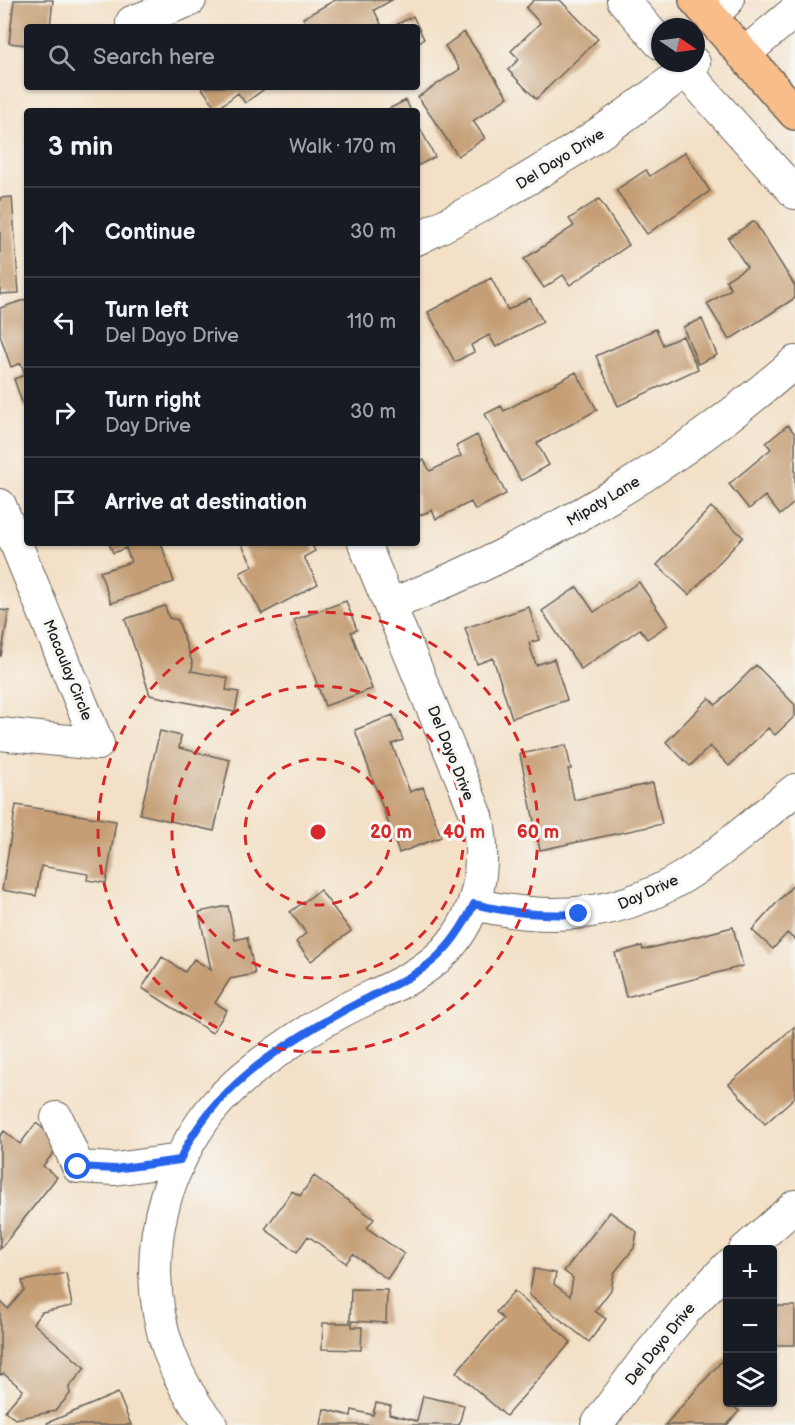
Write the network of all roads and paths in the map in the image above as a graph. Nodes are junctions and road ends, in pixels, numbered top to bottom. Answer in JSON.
{"nodes":[{"id":1,"x":190,"y":0,"type":"edge"},
{"id":2,"x":622,"y":0,"type":"edge"},
{"id":3,"x":795,"y":11,"type":"edge"},
{"id":4,"x":132,"y":22,"type":"dead end"},
{"id":5,"x":721,"y":22,"type":"edge"},
{"id":6,"x":651,"y":33,"type":"edge"},
{"id":7,"x":705,"y":42,"type":"edge"},
{"id":8,"x":678,"y":72,"type":"edge"},
{"id":9,"x":695,"y":72,"type":"edge"},
{"id":10,"x":795,"y":113,"type":"edge"},
{"id":11,"x":795,"y":193,"type":"edge"},
{"id":12,"x":420,"y":237,"type":"edge"},
{"id":13,"x":795,"y":362,"type":"edge"},
{"id":14,"x":0,"y":505,"type":"edge"},
{"id":15,"x":365,"y":546,"type":"edge"},
{"id":16,"x":390,"y":605,"type":"junction"},
{"id":17,"x":0,"y":734,"type":"edge"},
{"id":18,"x":795,"y":790,"type":"edge"},
{"id":19,"x":474,"y":904,"type":"junction"},
{"id":20,"x":57,"y":1118,"type":"dead end"},
{"id":21,"x":180,"y":1160,"type":"junction"},
{"id":22,"x":795,"y":1206,"type":"edge"},
{"id":23,"x":751,"y":1245,"type":"edge"},
{"id":24,"x":723,"y":1271,"type":"edge"},
{"id":25,"x":211,"y":1425,"type":"edge"},
{"id":26,"x":597,"y":1425,"type":"edge"}],
"edges":[{"from":1,"to":4,"type":"street"},
{"from":2,"to":6,"type":"street"},
{"from":3,"to":5,"type":"street","name":"Del Dayo Drive"},
{"from":5,"to":7,"type":"street","name":"Del Dayo Drive"},
{"from":5,"to":10,"type":"main road"},
{"from":8,"to":12,"type":"street","name":"Del Dayo Drive"},
{"from":9,"to":11,"type":"street"},
{"from":13,"to":16,"type":"street","name":"Mipaty Lane"},
{"from":14,"to":17,"type":"street","name":"Macaulay Circle"},
{"from":15,"to":16,"type":"street","name":"Del Dayo Drive"},
{"from":16,"to":19,"type":"street","name":"Del Dayo Drive"},
{"from":18,"to":19,"type":"street","name":"Day Drive"},
{"from":19,"to":21,"type":"street","name":"Del Dayo Drive"},
{"from":20,"to":21,"type":"street"},
{"from":21,"to":25,"type":"street","name":"Del Dayo Drive"},
{"from":22,"to":23,"type":"street"},
{"from":24,"to":26,"type":"street","name":"Del Dayo Drive"}]}
